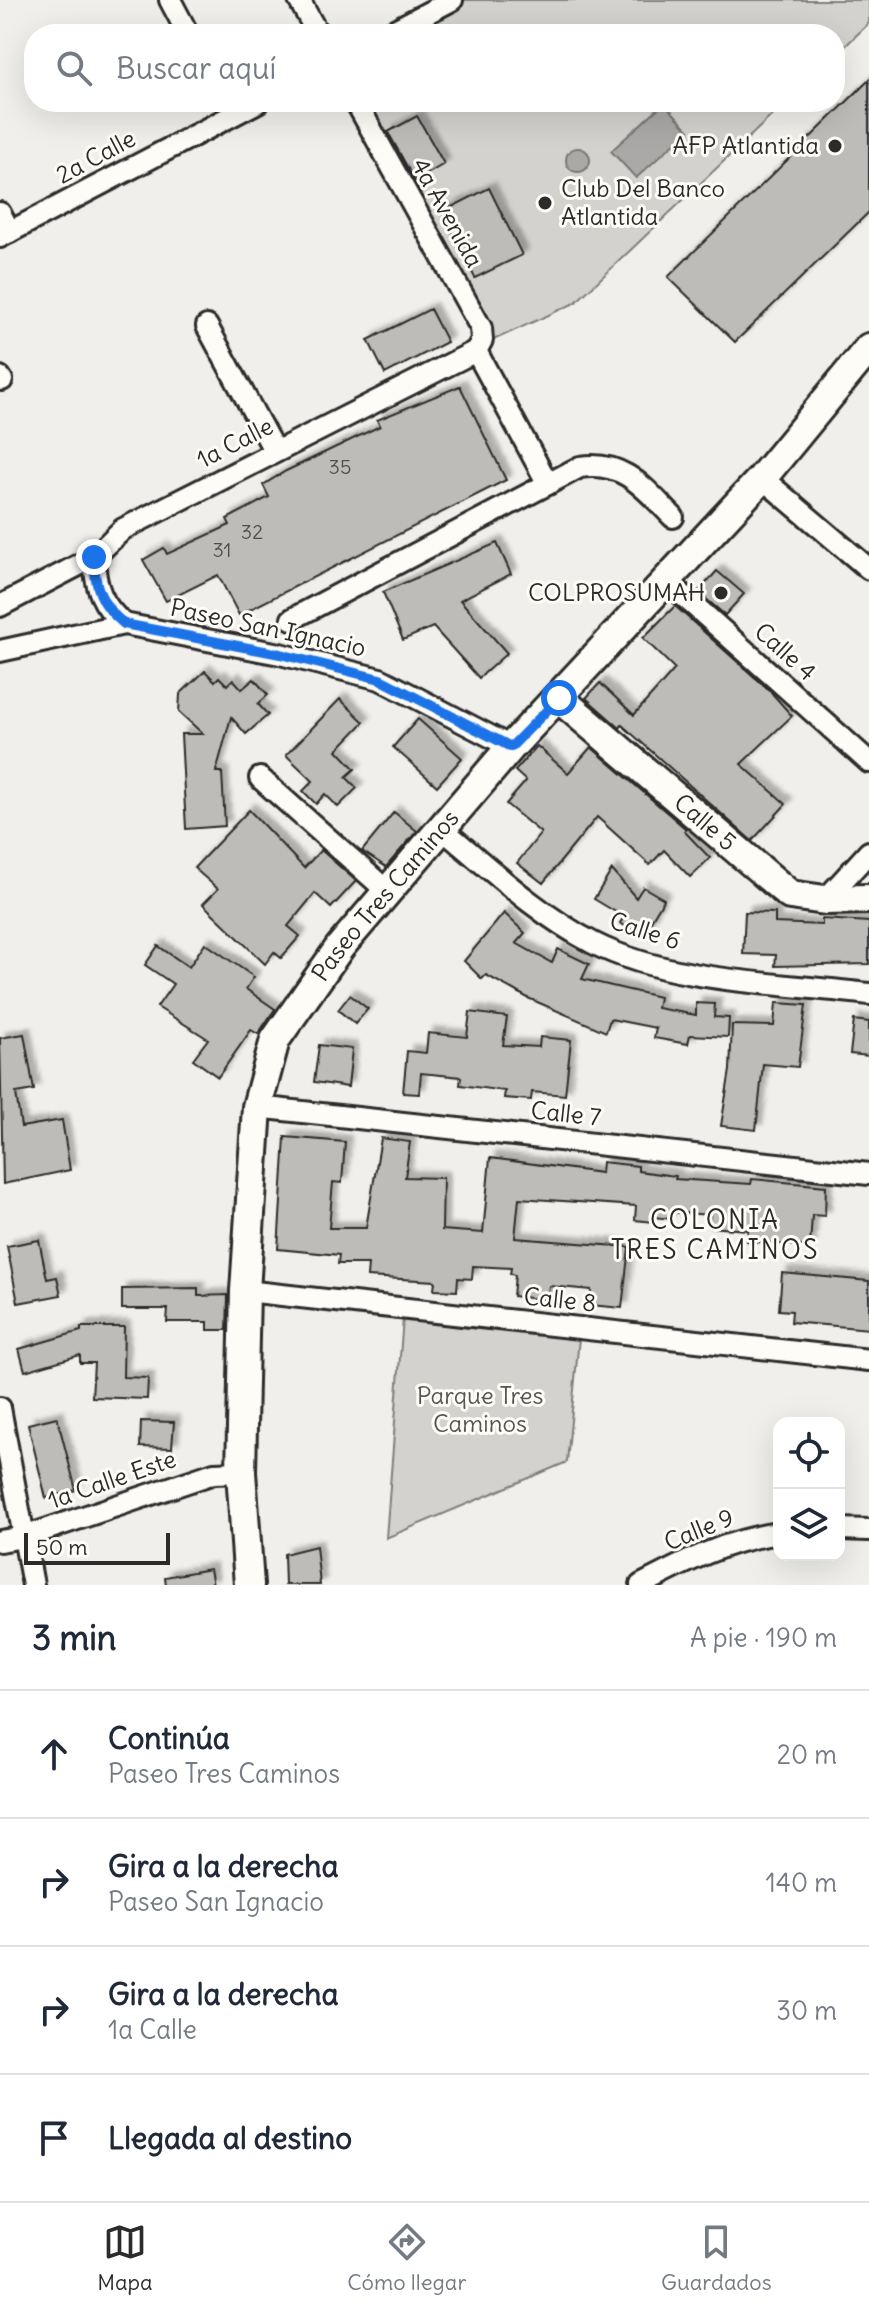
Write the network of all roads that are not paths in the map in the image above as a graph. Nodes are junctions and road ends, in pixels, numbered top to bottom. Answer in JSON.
{"nodes":[{"id":1,"x":170,"y":0,"type":"edge"},
{"id":2,"x":299,"y":0,"type":"edge"},
{"id":3,"x":452,"y":0,"type":"edge"},
{"id":4,"x":183,"y":24,"type":"edge"},
{"id":5,"x":312,"y":24,"type":"edge"},
{"id":6,"x":406,"y":24,"type":"edge"},
{"id":7,"x":220,"y":112,"type":"edge"},
{"id":8,"x":362,"y":112,"type":"edge"},
{"id":9,"x":3,"y":227,"type":"edge"},
{"id":10,"x":207,"y":326,"type":"dead end"},
{"id":11,"x":476,"y":351,"type":"junction"},
{"id":12,"x":867,"y":353,"type":"edge"},
{"id":13,"x":275,"y":452,"type":"junction"},
{"id":14,"x":762,"y":478,"type":"junction"},
{"id":15,"x":548,"y":484,"type":"junction"},
{"id":16,"x":673,"y":517,"type":"dead end"},
{"id":17,"x":94,"y":557,"type":"junction"},
{"id":18,"x":869,"y":569,"type":"edge"},
{"id":19,"x":667,"y":581,"type":"junction"},
{"id":20,"x":0,"y":606,"type":"edge"},
{"id":21,"x":292,"y":619,"type":"dead end"},
{"id":22,"x":124,"y":624,"type":"junction"},
{"id":23,"x":0,"y":651,"type":"edge"},
{"id":24,"x":559,"y":698,"type":"junction"},
{"id":25,"x":511,"y":747,"type":"junction"},
{"id":26,"x":869,"y":762,"type":"edge"},
{"id":27,"x":260,"y":778,"type":"dead end"},
{"id":28,"x":441,"y":828,"type":"junction"},
{"id":29,"x":869,"y":852,"type":"edge"},
{"id":30,"x":387,"y":891,"type":"junction"},
{"id":31,"x":869,"y":899,"type":"edge"},
{"id":32,"x":825,"y":900,"type":"junction"},
{"id":33,"x":869,"y":994,"type":"edge"},
{"id":34,"x":257,"y":1107,"type":"junction"},
{"id":35,"x":869,"y":1174,"type":"edge"},
{"id":36,"x":245,"y":1291,"type":"junction"},
{"id":37,"x":869,"y":1360,"type":"edge"},
{"id":38,"x":0,"y":1408,"type":"edge"},
{"id":39,"x":241,"y":1472,"type":"junction"},
{"id":40,"x":845,"y":1529,"type":"edge"},
{"id":41,"x":869,"y":1530,"type":"edge"},
{"id":42,"x":773,"y":1534,"type":"edge"},
{"id":43,"x":24,"y":1537,"type":"junction"},
{"id":44,"x":0,"y":1541,"type":"edge"},
{"id":45,"x":33,"y":1585,"type":"edge"},
{"id":46,"x":249,"y":1585,"type":"edge"},
{"id":47,"x":641,"y":1585,"type":"edge"}],
"edges":[{"from":1,"to":4,"type":"street"},
{"from":2,"to":5,"type":"street"},
{"from":3,"to":6,"type":"street"},
{"from":7,"to":9,"type":"street","name":"2a Calle"},
{"from":8,"to":11,"type":"street","name":"4a Avenida"},
{"from":10,"to":13,"type":"street"},
{"from":11,"to":13,"type":"street","name":"1a Calle"},
{"from":11,"to":15,"type":"street"},
{"from":12,"to":14,"type":"street","name":"Paseo Tres Caminos"},
{"from":13,"to":17,"type":"street","name":"1a Calle"},
{"from":14,"to":18,"type":"street"},
{"from":14,"to":19,"type":"street","name":"Paseo Tres Caminos"},
{"from":15,"to":16,"type":"street"},
{"from":15,"to":21,"type":"street"},
{"from":17,"to":20,"type":"street","name":"1a Calle"},
{"from":17,"to":22,"type":"street"},
{"from":19,"to":24,"type":"street","name":"Paseo Tres Caminos"},
{"from":19,"to":26,"type":"street","name":"Calle 4"},
{"from":22,"to":23,"type":"street","name":"Paseo San Ignacio"},
{"from":22,"to":25,"type":"street","name":"Paseo San Ignacio"},
{"from":24,"to":25,"type":"street","name":"Paseo Tres Caminos"},
{"from":24,"to":32,"type":"street","name":"Calle 5"},
{"from":25,"to":28,"type":"street","name":"Paseo Tres Caminos"},
{"from":27,"to":30,"type":"street"},
{"from":28,"to":30,"type":"street","name":"Paseo Tres Caminos"},
{"from":28,"to":33,"type":"street","name":"Calle 6"},
{"from":29,"to":32,"type":"street"},
{"from":30,"to":34,"type":"street","name":"Paseo Tres Caminos"},
{"from":31,"to":32,"type":"street","name":"Calle 5"},
{"from":34,"to":35,"type":"street","name":"Calle 7"},
{"from":34,"to":36,"type":"street","name":"Paseo Tres Caminos"},
{"from":36,"to":37,"type":"street","name":"Calle 8"},
{"from":36,"to":39,"type":"street","name":"Paseo Tres Caminos"},
{"from":38,"to":43,"type":"street"},
{"from":39,"to":43,"type":"street","name":"1a Calle Este"},
{"from":39,"to":46,"type":"street","name":"Paseo Tres Caminos"},
{"from":40,"to":41,"type":"street"},
{"from":42,"to":47,"type":"street","name":"Calle 9"},
{"from":43,"to":44,"type":"street","name":"1a Calle Este"},
{"from":43,"to":45,"type":"street"}]}
